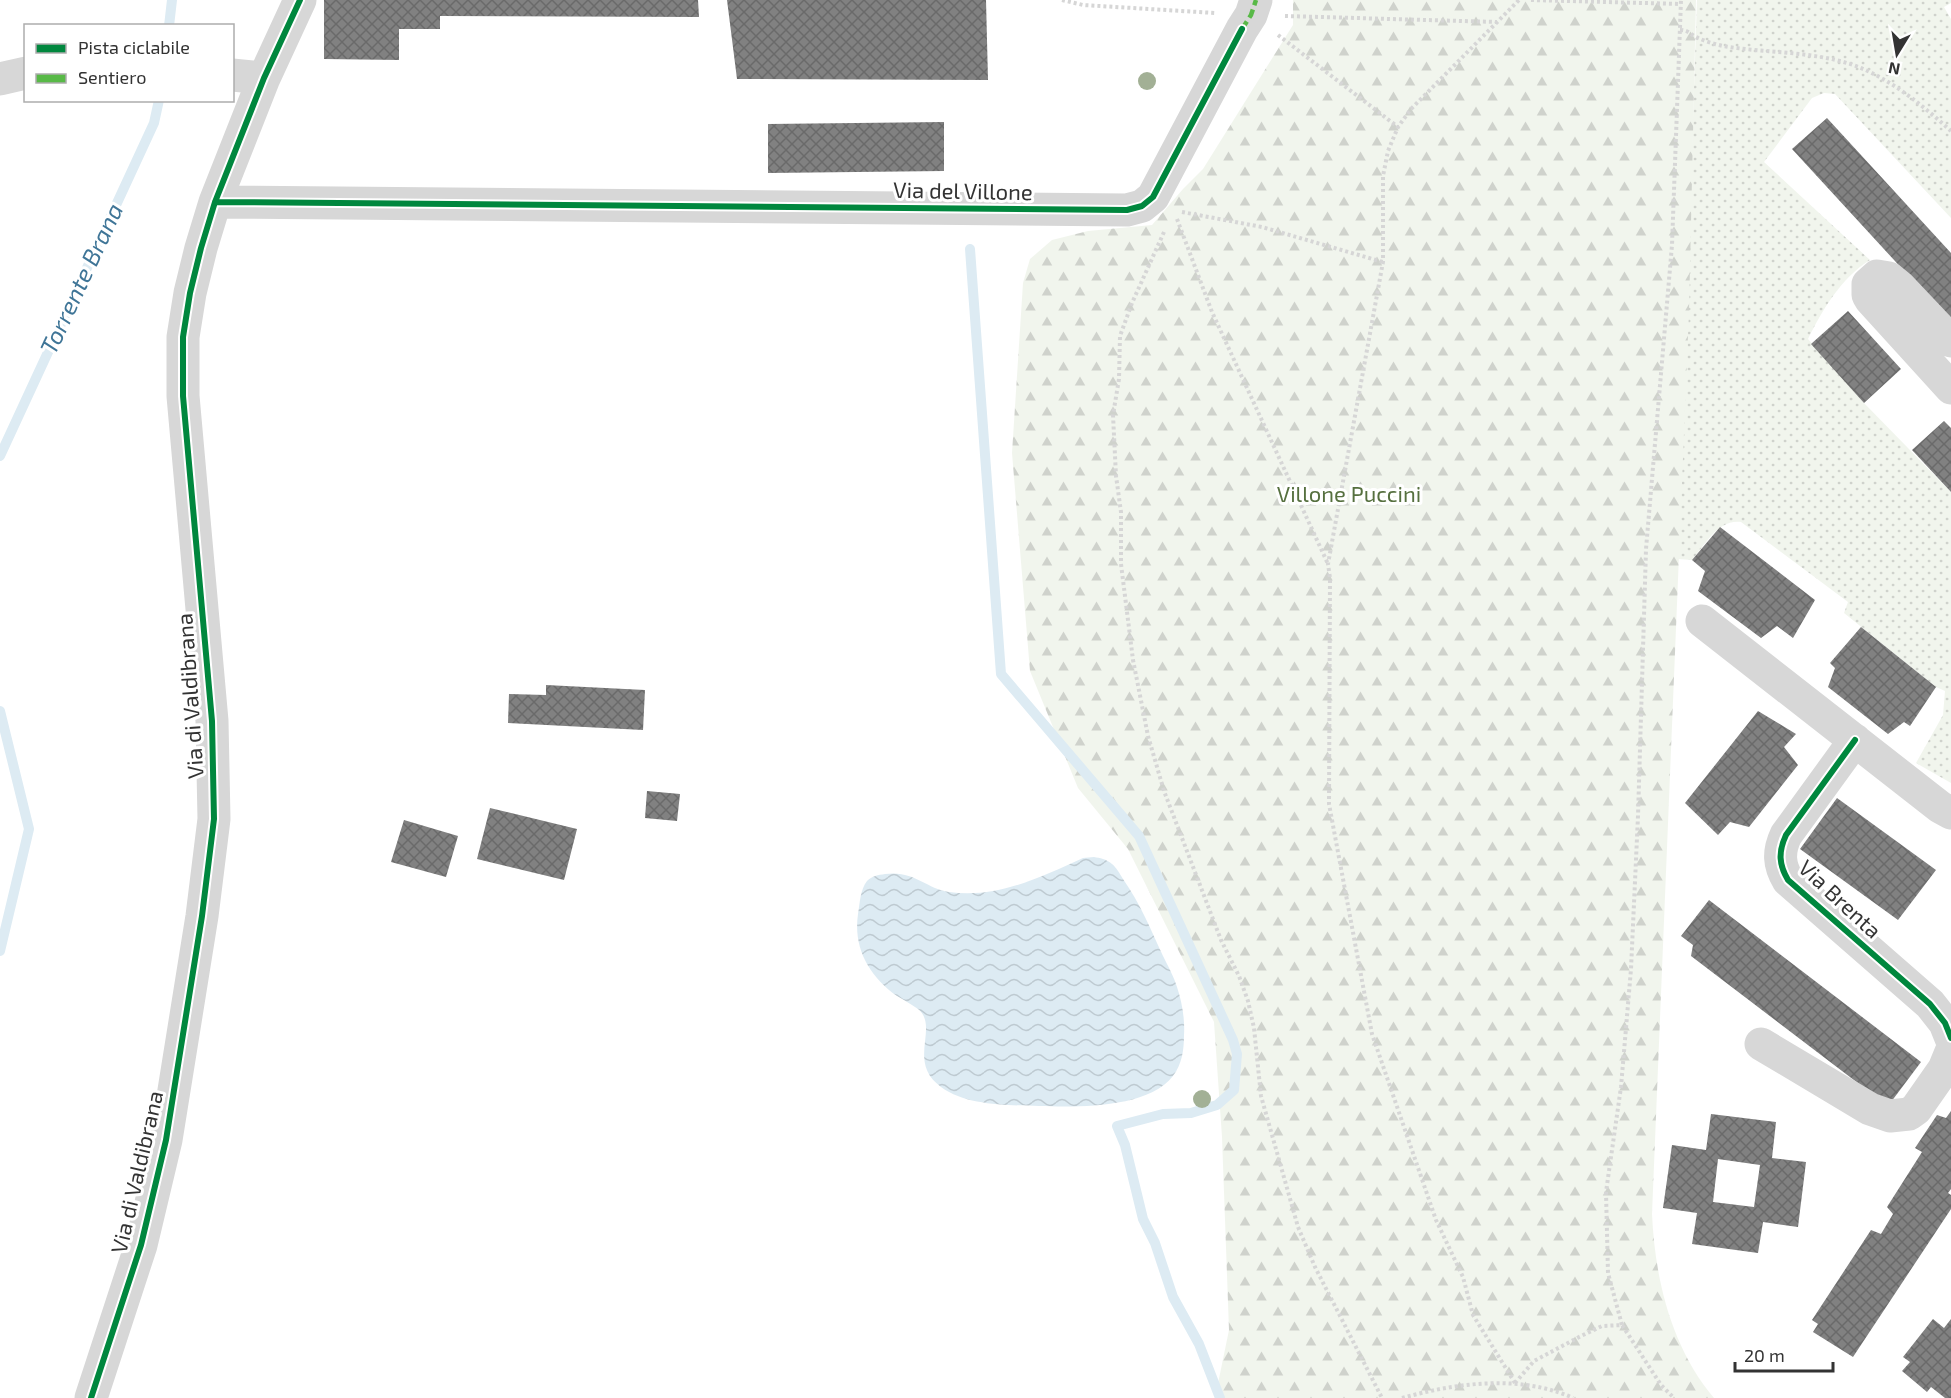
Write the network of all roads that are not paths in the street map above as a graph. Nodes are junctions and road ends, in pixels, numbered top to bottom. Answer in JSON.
{"nodes":[{"id":1,"x":300,"y":0,"type":"edge"},
{"id":2,"x":1250,"y":15,"type":"edge"},
{"id":3,"x":24,"y":73,"type":"edge"},
{"id":4,"x":248,"y":77,"type":"edge"},
{"id":5,"x":0,"y":79,"type":"edge"},
{"id":6,"x":215,"y":202,"type":"junction"},
{"id":7,"x":1951,"y":341,"type":"edge"},
{"id":8,"x":1951,"y":388,"type":"edge"},
{"id":9,"x":1702,"y":621,"type":"dead end"},
{"id":10,"x":1855,"y":740,"type":"junction"},
{"id":11,"x":1951,"y":813,"type":"edge"},
{"id":12,"x":1951,"y":1038,"type":"edge"},
{"id":13,"x":1761,"y":1044,"type":"dead end"},
{"id":14,"x":1951,"y":1052,"type":"edge"},
{"id":15,"x":91,"y":1398,"type":"edge"}],
"edges":[{"from":1,"to":4,"type":"street","name":"Via di Valdibrana"},
{"from":2,"to":6,"type":"street","name":"Via del Villone"},
{"from":3,"to":5,"type":"street"},
{"from":4,"to":6,"type":"street","name":"Via di Valdibrana"},
{"from":6,"to":15,"type":"street","name":"Via di Valdibrana"},
{"from":7,"to":8,"type":"street"},
{"from":9,"to":10,"type":"street"},
{"from":10,"to":11,"type":"street"},
{"from":10,"to":12,"type":"street","name":"Via Brenta"},
{"from":13,"to":14,"type":"street"}]}
